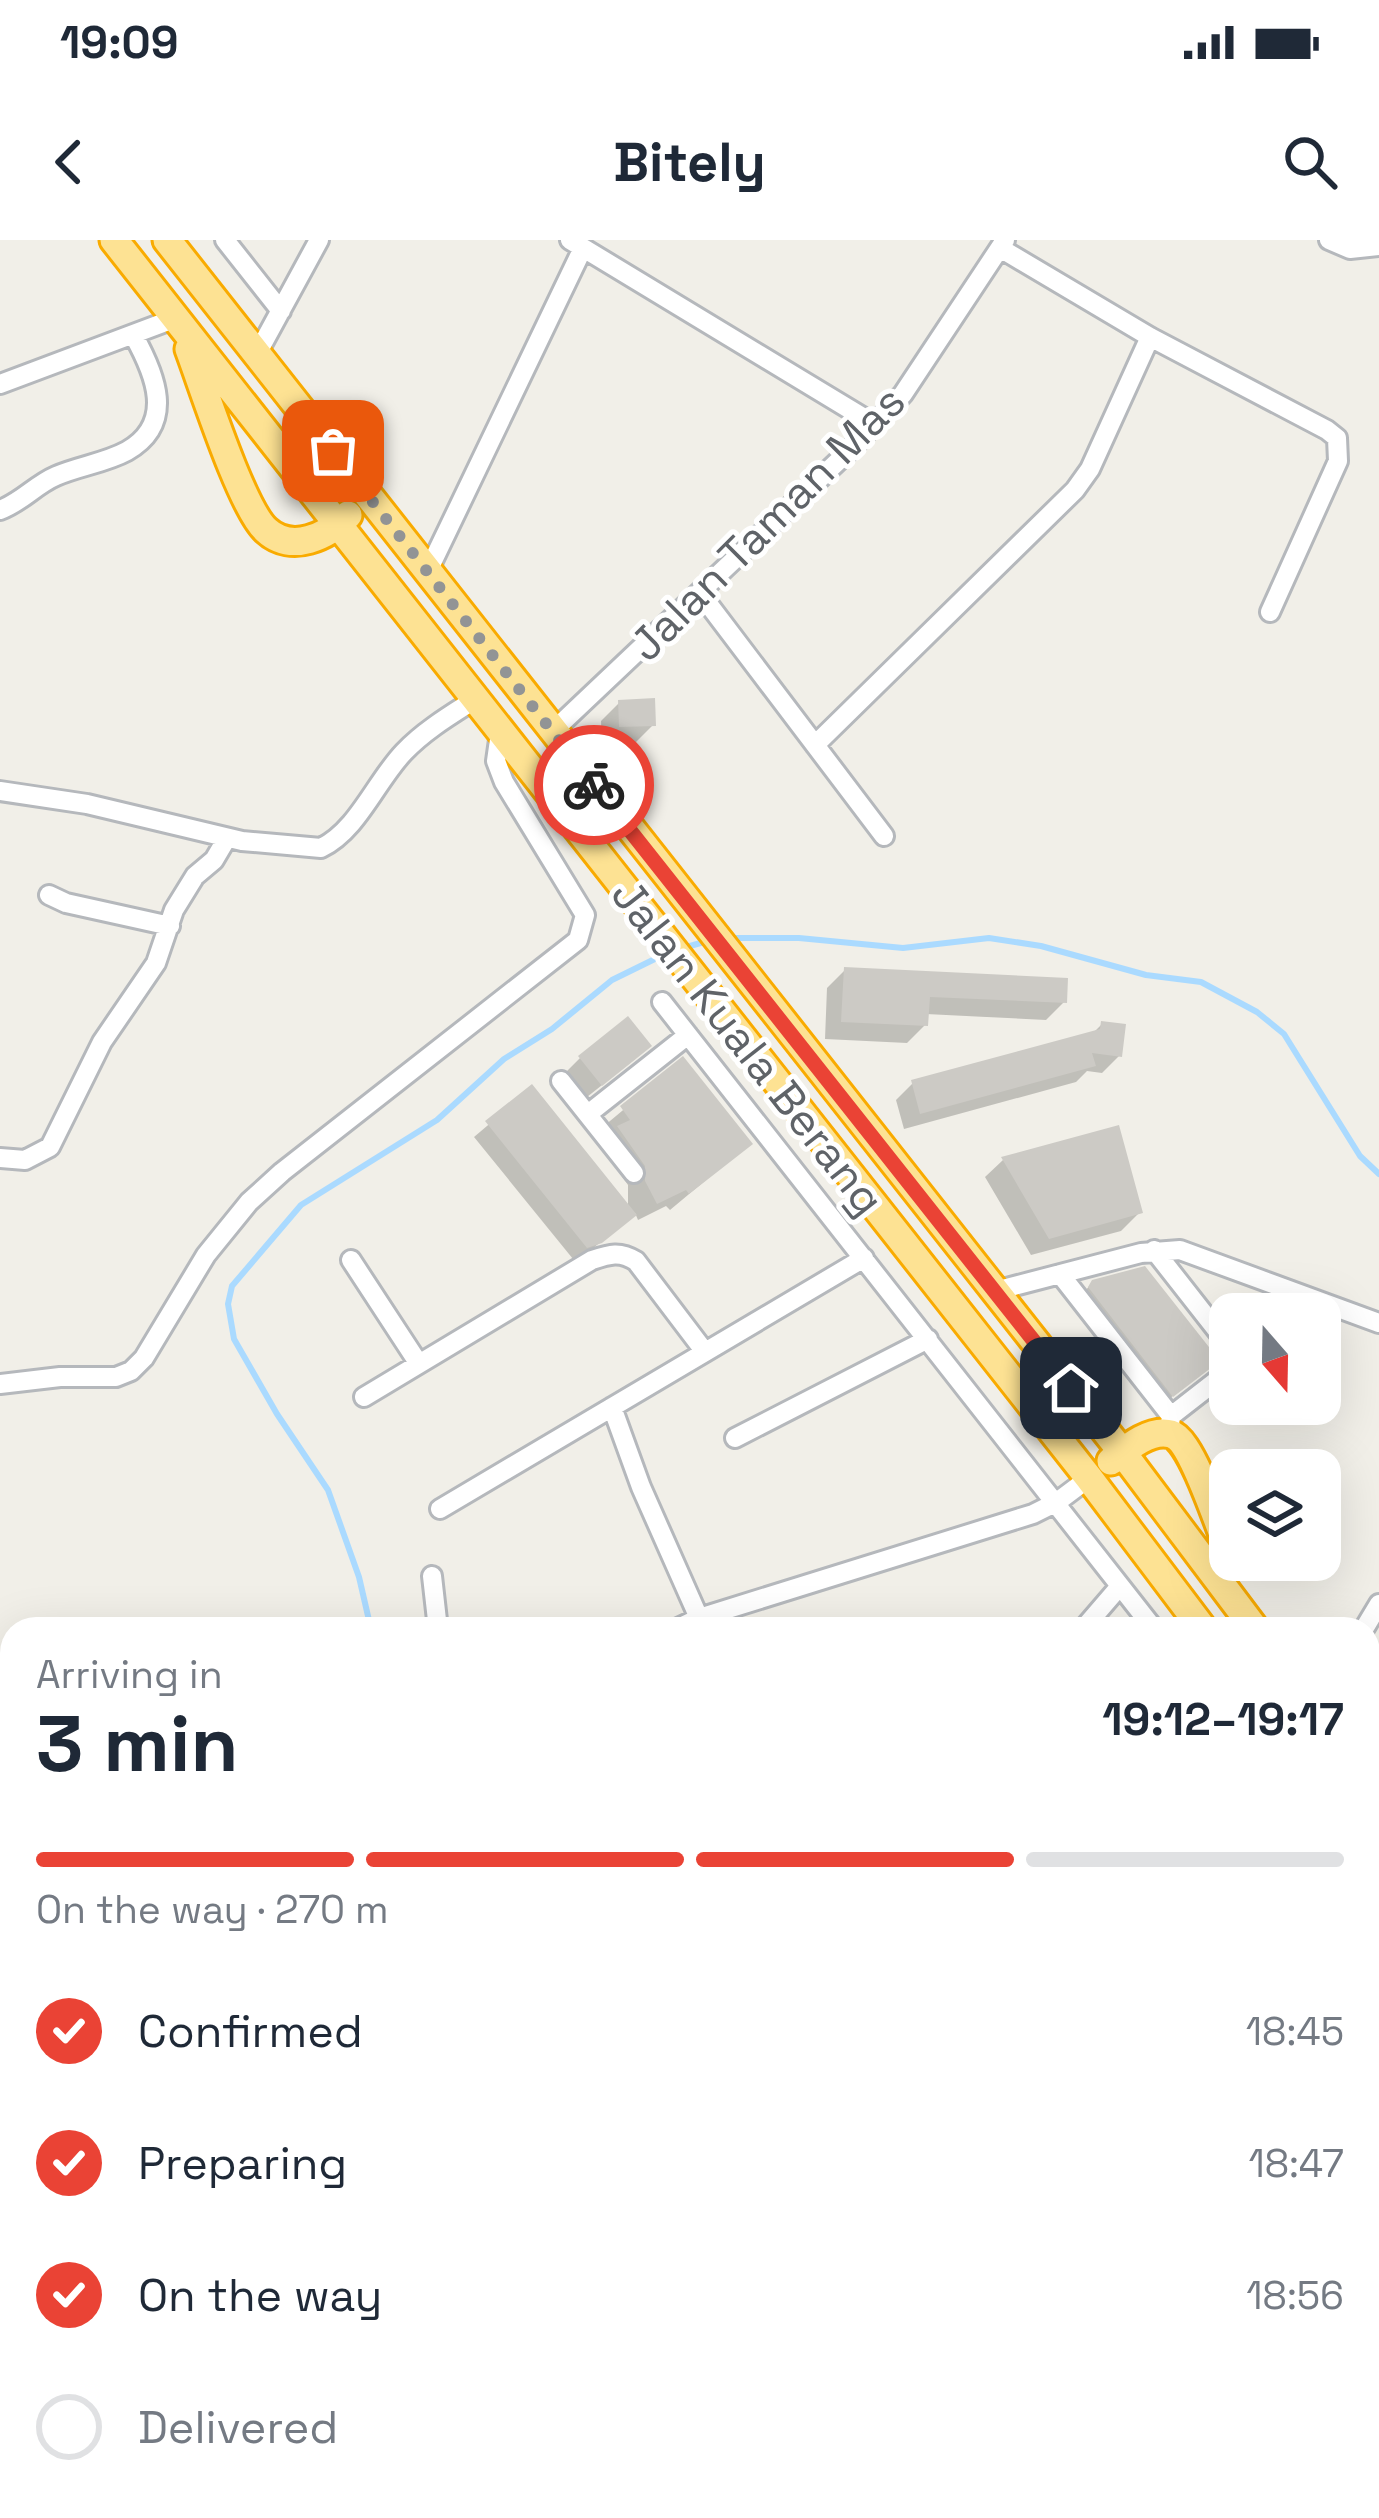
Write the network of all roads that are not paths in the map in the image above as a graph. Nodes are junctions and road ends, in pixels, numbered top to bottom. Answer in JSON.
{"nodes":[{"id":1,"x":115,"y":240,"type":"edge"},
{"id":2,"x":167,"y":240,"type":"edge"},
{"id":3,"x":225,"y":240,"type":"edge"},
{"id":4,"x":319,"y":240,"type":"edge"},
{"id":5,"x":1329,"y":240,"type":"edge"},
{"id":6,"x":577,"y":244,"type":"edge"},
{"id":7,"x":1002,"y":244,"type":"edge"},
{"id":8,"x":1377,"y":250,"type":"edge"},
{"id":9,"x":281,"y":311,"type":"junction"},
{"id":10,"x":177,"y":320,"type":"junction"},
{"id":11,"x":134,"y":336,"type":"junction"},
{"id":12,"x":1150,"y":337,"type":"junction"},
{"id":13,"x":257,"y":354,"type":"junction"},
{"id":14,"x":0,"y":384,"type":"edge"},
{"id":15,"x":874,"y":424,"type":"junction"},
{"id":16,"x":333,"y":451,"type":"junction"},
{"id":17,"x":0,"y":510,"type":"edge"},
{"id":18,"x":338,"y":525,"type":"junction"},
{"id":19,"x":428,"y":571,"type":"junction"},
{"id":20,"x":700,"y":593,"type":"junction"},
{"id":21,"x":1270,"y":612,"type":"dead end"},
{"id":22,"x":474,"y":700,"type":"junction"},
{"id":23,"x":551,"y":732,"type":"junction"},
{"id":24,"x":500,"y":734,"type":"junction"},
{"id":25,"x":815,"y":745,"type":"junction"},
{"id":26,"x":0,"y":791,"type":"edge"},
{"id":27,"x":884,"y":836,"type":"dead end"},
{"id":28,"x":227,"y":838,"type":"junction"},
{"id":29,"x":49,"y":895,"type":"dead end"},
{"id":30,"x":170,"y":926,"type":"junction"},
{"id":31,"x":662,"y":1002,"type":"dead end"},
{"id":32,"x":688,"y":1035,"type":"junction"},
{"id":33,"x":763,"y":1065,"type":"junction"},
{"id":34,"x":561,"y":1081,"type":"dead end"},
{"id":35,"x":732,"y":1090,"type":"junction"},
{"id":36,"x":588,"y":1114,"type":"junction"},
{"id":37,"x":0,"y":1158,"type":"edge"},
{"id":38,"x":634,"y":1173,"type":"dead end"},
{"id":39,"x":1154,"y":1250,"type":"junction"},
{"id":40,"x":864,"y":1258,"type":"junction"},
{"id":41,"x":351,"y":1260,"type":"dead end"},
{"id":42,"x":1060,"y":1274,"type":"junction"},
{"id":43,"x":995,"y":1291,"type":"junction"},
{"id":44,"x":1209,"y":1320,"type":"edge"},
{"id":45,"x":1379,"y":1323,"type":"edge"},
{"id":46,"x":928,"y":1339,"type":"junction"},
{"id":47,"x":705,"y":1352,"type":"junction"},
{"id":48,"x":419,"y":1364,"type":"junction"},
{"id":49,"x":0,"y":1384,"type":"edge"},
{"id":50,"x":1209,"y":1389,"type":"edge"},
{"id":51,"x":364,"y":1397,"type":"dead end"},
{"id":52,"x":612,"y":1407,"type":"junction"},
{"id":53,"x":1170,"y":1424,"type":"junction"},
{"id":54,"x":735,"y":1438,"type":"dead end"},
{"id":55,"x":1122,"y":1452,"type":"junction"},
{"id":56,"x":1089,"y":1478,"type":"junction"},
{"id":57,"x":1209,"y":1501,"type":"edge"},
{"id":58,"x":1057,"y":1502,"type":"junction"},
{"id":59,"x":440,"y":1509,"type":"dead end"},
{"id":60,"x":432,"y":1576,"type":"dead end"},
{"id":61,"x":1241,"y":1581,"type":"edge"},
{"id":62,"x":1120,"y":1586,"type":"junction"},
{"id":63,"x":437,"y":1617,"type":"edge"},
{"id":64,"x":699,"y":1617,"type":"edge"},
{"id":65,"x":702,"y":1617,"type":"edge"},
{"id":66,"x":1093,"y":1617,"type":"edge"},
{"id":67,"x":1145,"y":1617,"type":"edge"},
{"id":68,"x":1194,"y":1617,"type":"edge"},
{"id":69,"x":1249,"y":1617,"type":"edge"},
{"id":70,"x":1254,"y":1617,"type":"edge"}],
"edges":[{"from":1,"to":10,"type":"highway","name":"Jalan Kuala Berang"},
{"from":2,"to":13,"type":"highway","name":"Jalan Kuala Berang"},
{"from":3,"to":9,"type":"street"},
{"from":4,"to":9,"type":"street"},
{"from":5,"to":8,"type":"street"},
{"from":6,"to":15,"type":"street"},
{"from":6,"to":19,"type":"street"},
{"from":7,"to":12,"type":"street"},
{"from":7,"to":15,"type":"street","name":"Jalan Taman Mas"},
{"from":9,"to":13,"type":"street"},
{"from":10,"to":11,"type":"street"},
{"from":10,"to":18,"type":"highway","name":"Jalan Kuala Berang"},
{"from":10,"to":18,"type":"highway"},
{"from":11,"to":14,"type":"street"},
{"from":11,"to":17,"type":"street"},
{"from":12,"to":21,"type":"street"},
{"from":12,"to":25,"type":"street"},
{"from":13,"to":16,"type":"highway","name":"Jalan Kuala Berang"},
{"from":15,"to":20,"type":"street","name":"Jalan Taman Mas"},
{"from":16,"to":18,"type":"highway"},
{"from":16,"to":19,"type":"highway","name":"Jalan Kuala Berang"},
{"from":18,"to":22,"type":"highway","name":"Jalan Kuala Berang"},
{"from":19,"to":23,"type":"highway","name":"Jalan Kuala Berang"},
{"from":20,"to":23,"type":"street","name":"Jalan Taman Mas"},
{"from":20,"to":25,"type":"street"},
{"from":22,"to":24,"type":"highway","name":"Jalan Kuala Berang"},
{"from":22,"to":28,"type":"street"},
{"from":23,"to":43,"type":"highway","name":"Jalan Kuala Berang"},
{"from":24,"to":33,"type":"highway","name":"Jalan Kuala Berang"},
{"from":24,"to":49,"type":"street"},
{"from":25,"to":27,"type":"street"},
{"from":26,"to":28,"type":"street"},
{"from":28,"to":30,"type":"street"},
{"from":29,"to":30,"type":"street"},
{"from":30,"to":37,"type":"street"},
{"from":31,"to":32,"type":"street"},
{"from":32,"to":35,"type":"street"},
{"from":32,"to":36,"type":"street"},
{"from":33,"to":35,"type":"street"},
{"from":33,"to":56,"type":"highway","name":"Jalan Kuala Berang"},
{"from":34,"to":36,"type":"street"},
{"from":35,"to":40,"type":"street"},
{"from":36,"to":38,"type":"street"},
{"from":39,"to":42,"type":"street"},
{"from":39,"to":44,"type":"street"},
{"from":39,"to":45,"type":"street"},
{"from":40,"to":46,"type":"street"},
{"from":40,"to":47,"type":"street"},
{"from":41,"to":48,"type":"street"},
{"from":42,"to":43,"type":"street"},
{"from":42,"to":53,"type":"street"},
{"from":43,"to":55,"type":"highway","name":"Jalan Kuala Berang"},
{"from":46,"to":54,"type":"street"},
{"from":46,"to":58,"type":"street"},
{"from":47,"to":48,"type":"street"},
{"from":47,"to":52,"type":"street"},
{"from":48,"to":51,"type":"street"},
{"from":50,"to":53,"type":"street"},
{"from":52,"to":59,"type":"street"},
{"from":52,"to":64,"type":"street"},
{"from":53,"to":55,"type":"highway"},
{"from":53,"to":57,"type":"highway"},
{"from":55,"to":56,"type":"highway"},
{"from":55,"to":69,"type":"highway","name":"Jalan Kuala Berang"},
{"from":56,"to":58,"type":"street"},
{"from":56,"to":68,"type":"highway","name":"Jalan Kuala Berang"},
{"from":58,"to":62,"type":"street"},
{"from":58,"to":65,"type":"street"},
{"from":60,"to":63,"type":"street"},
{"from":61,"to":70,"type":"highway"},
{"from":62,"to":66,"type":"street"},
{"from":62,"to":67,"type":"street"}]}
